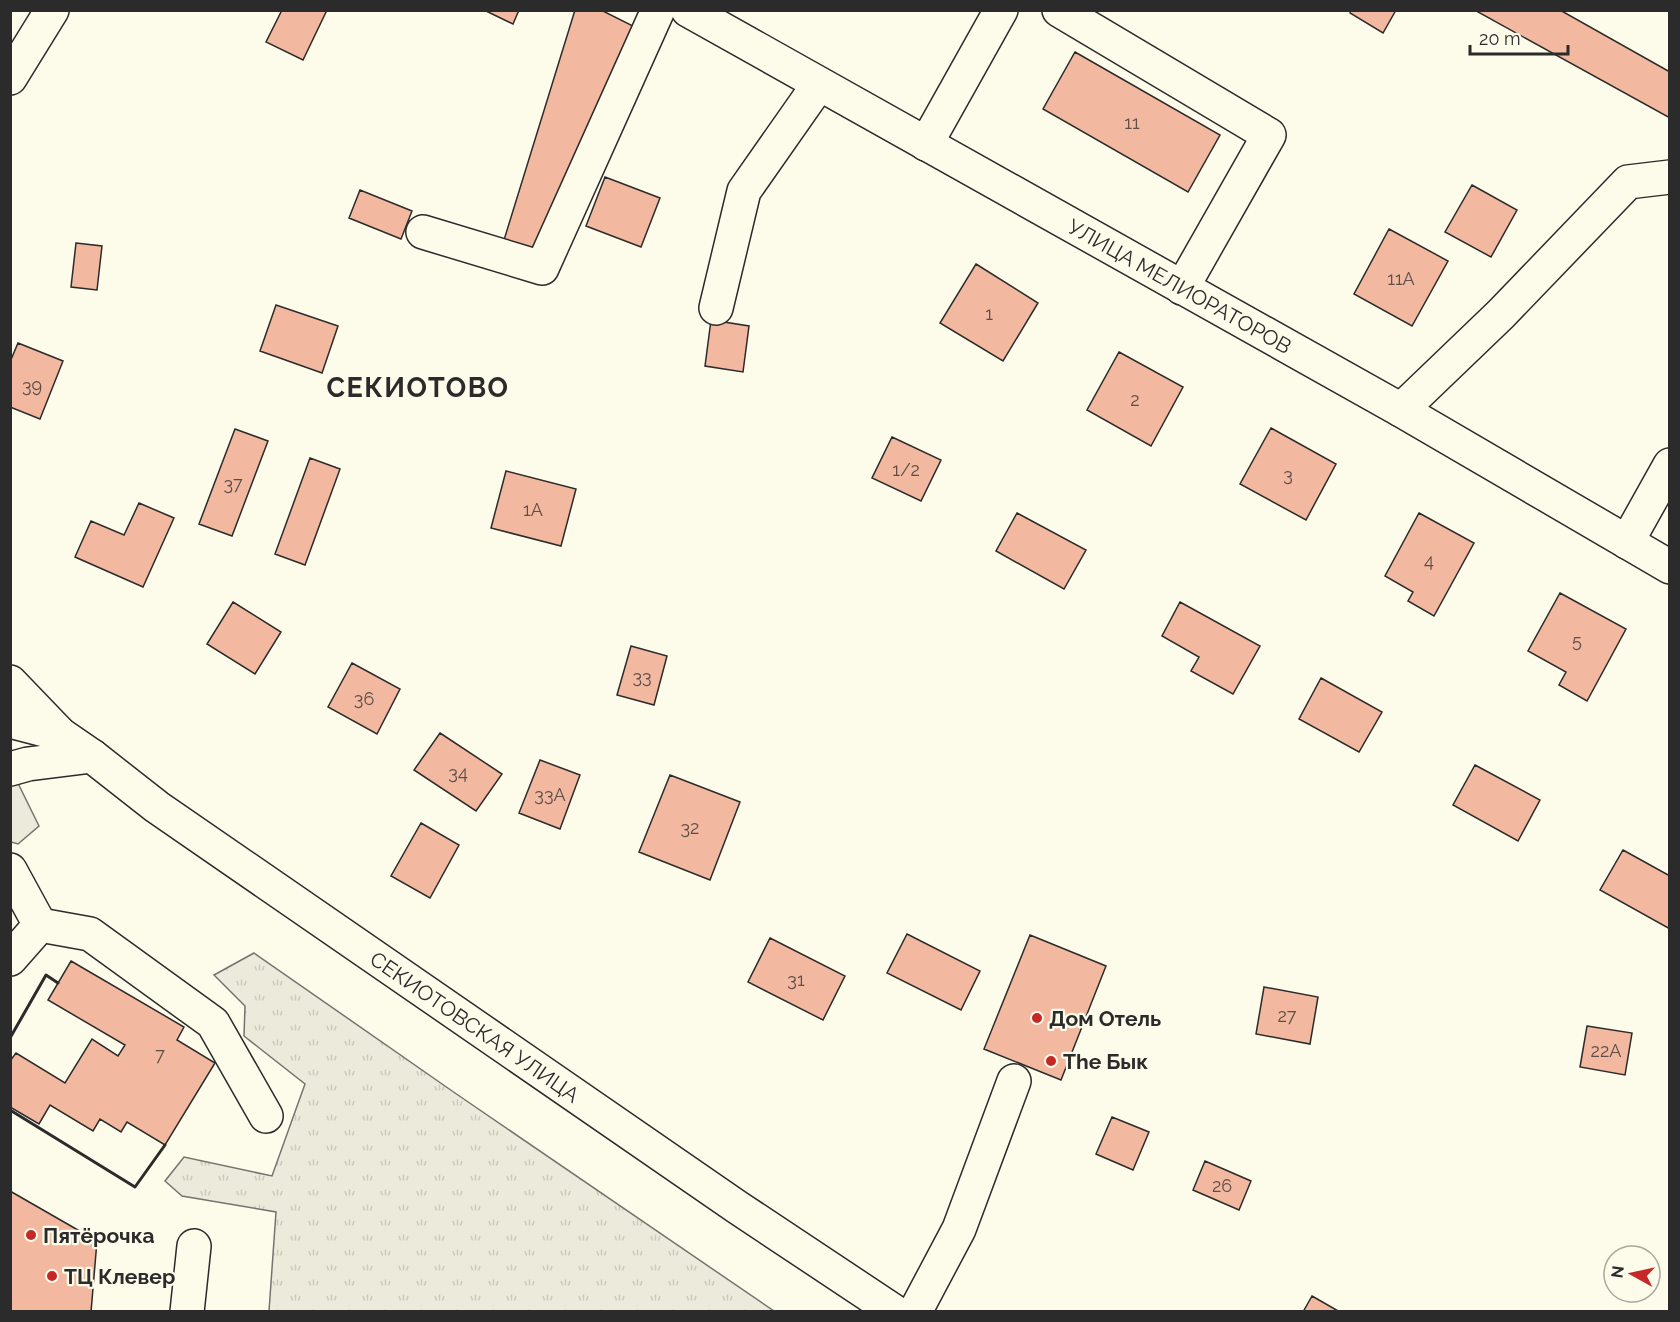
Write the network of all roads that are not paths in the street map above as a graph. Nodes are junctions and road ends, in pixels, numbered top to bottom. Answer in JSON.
{"nodes":[{"id":1,"x":52,"y":10,"type":"edge"},
{"id":2,"x":658,"y":10,"type":"edge"},
{"id":3,"x":688,"y":10,"type":"edge"},
{"id":4,"x":1002,"y":10,"type":"edge"},
{"id":5,"x":1059,"y":10,"type":"edge"},
{"id":6,"x":10,"y":78,"type":"edge"},
{"id":7,"x":819,"y":84,"type":"junction"},
{"id":8,"x":926,"y":144,"type":"junction"},
{"id":9,"x":1670,"y":177,"type":"edge"},
{"id":10,"x":423,"y":232,"type":"dead end"},
{"id":11,"x":1182,"y":288,"type":"junction"},
{"id":12,"x":716,"y":308,"type":"dead end"},
{"id":13,"x":1401,"y":410,"type":"junction"},
{"id":14,"x":1670,"y":465,"type":"edge"},
{"id":15,"x":1627,"y":542,"type":"junction"},
{"id":16,"x":1670,"y":567,"type":"edge"},
{"id":17,"x":10,"y":682,"type":"edge"},
{"id":18,"x":10,"y":721,"type":"edge"},
{"id":19,"x":60,"y":734,"type":"junction"},
{"id":20,"x":92,"y":756,"type":"junction"},
{"id":21,"x":10,"y":769,"type":"edge"},
{"id":22,"x":10,"y":870,"type":"edge"},
{"id":23,"x":40,"y":924,"type":"junction"},
{"id":24,"x":10,"y":959,"type":"edge"},
{"id":25,"x":1014,"y":1081,"type":"dead end"},
{"id":26,"x":266,"y":1116,"type":"dead end"},
{"id":27,"x":194,"y":1246,"type":"dead end"},
{"id":28,"x":187,"y":1311,"type":"edge"},
{"id":29,"x":895,"y":1311,"type":"edge"},
{"id":30,"x":915,"y":1311,"type":"edge"}],
"edges":[{"from":1,"to":6,"type":"street"},
{"from":2,"to":10,"type":"street"},
{"from":3,"to":7,"type":"street","name":"УЛИЦА МЕЛИОРАТОРОВ"},
{"from":4,"to":8,"type":"street"},
{"from":5,"to":11,"type":"street"},
{"from":7,"to":8,"type":"street","name":"УЛИЦА МЕЛИОРАТОРОВ"},
{"from":7,"to":12,"type":"street"},
{"from":8,"to":11,"type":"street","name":"УЛИЦА МЕЛИОРАТОРОВ"},
{"from":9,"to":13,"type":"street"},
{"from":11,"to":13,"type":"street","name":"УЛИЦА МЕЛИОРАТОРОВ"},
{"from":13,"to":15,"type":"street","name":"УЛИЦА МЕЛИОРАТОРОВ"},
{"from":14,"to":15,"type":"street"},
{"from":15,"to":16,"type":"street","name":"УЛИЦА МЕЛИОРАТОРОВ"},
{"from":17,"to":19,"type":"street"},
{"from":18,"to":19,"type":"street"},
{"from":19,"to":20,"type":"street","name":"СЕКИОТОВСКАЯ УЛИЦА"},
{"from":20,"to":21,"type":"street"},
{"from":20,"to":29,"type":"street","name":"СЕКИОТОВСКАЯ УЛИЦА"},
{"from":22,"to":23,"type":"street"},
{"from":23,"to":24,"type":"street"},
{"from":23,"to":26,"type":"street"},
{"from":25,"to":30,"type":"street"},
{"from":27,"to":28,"type":"street"}]}
